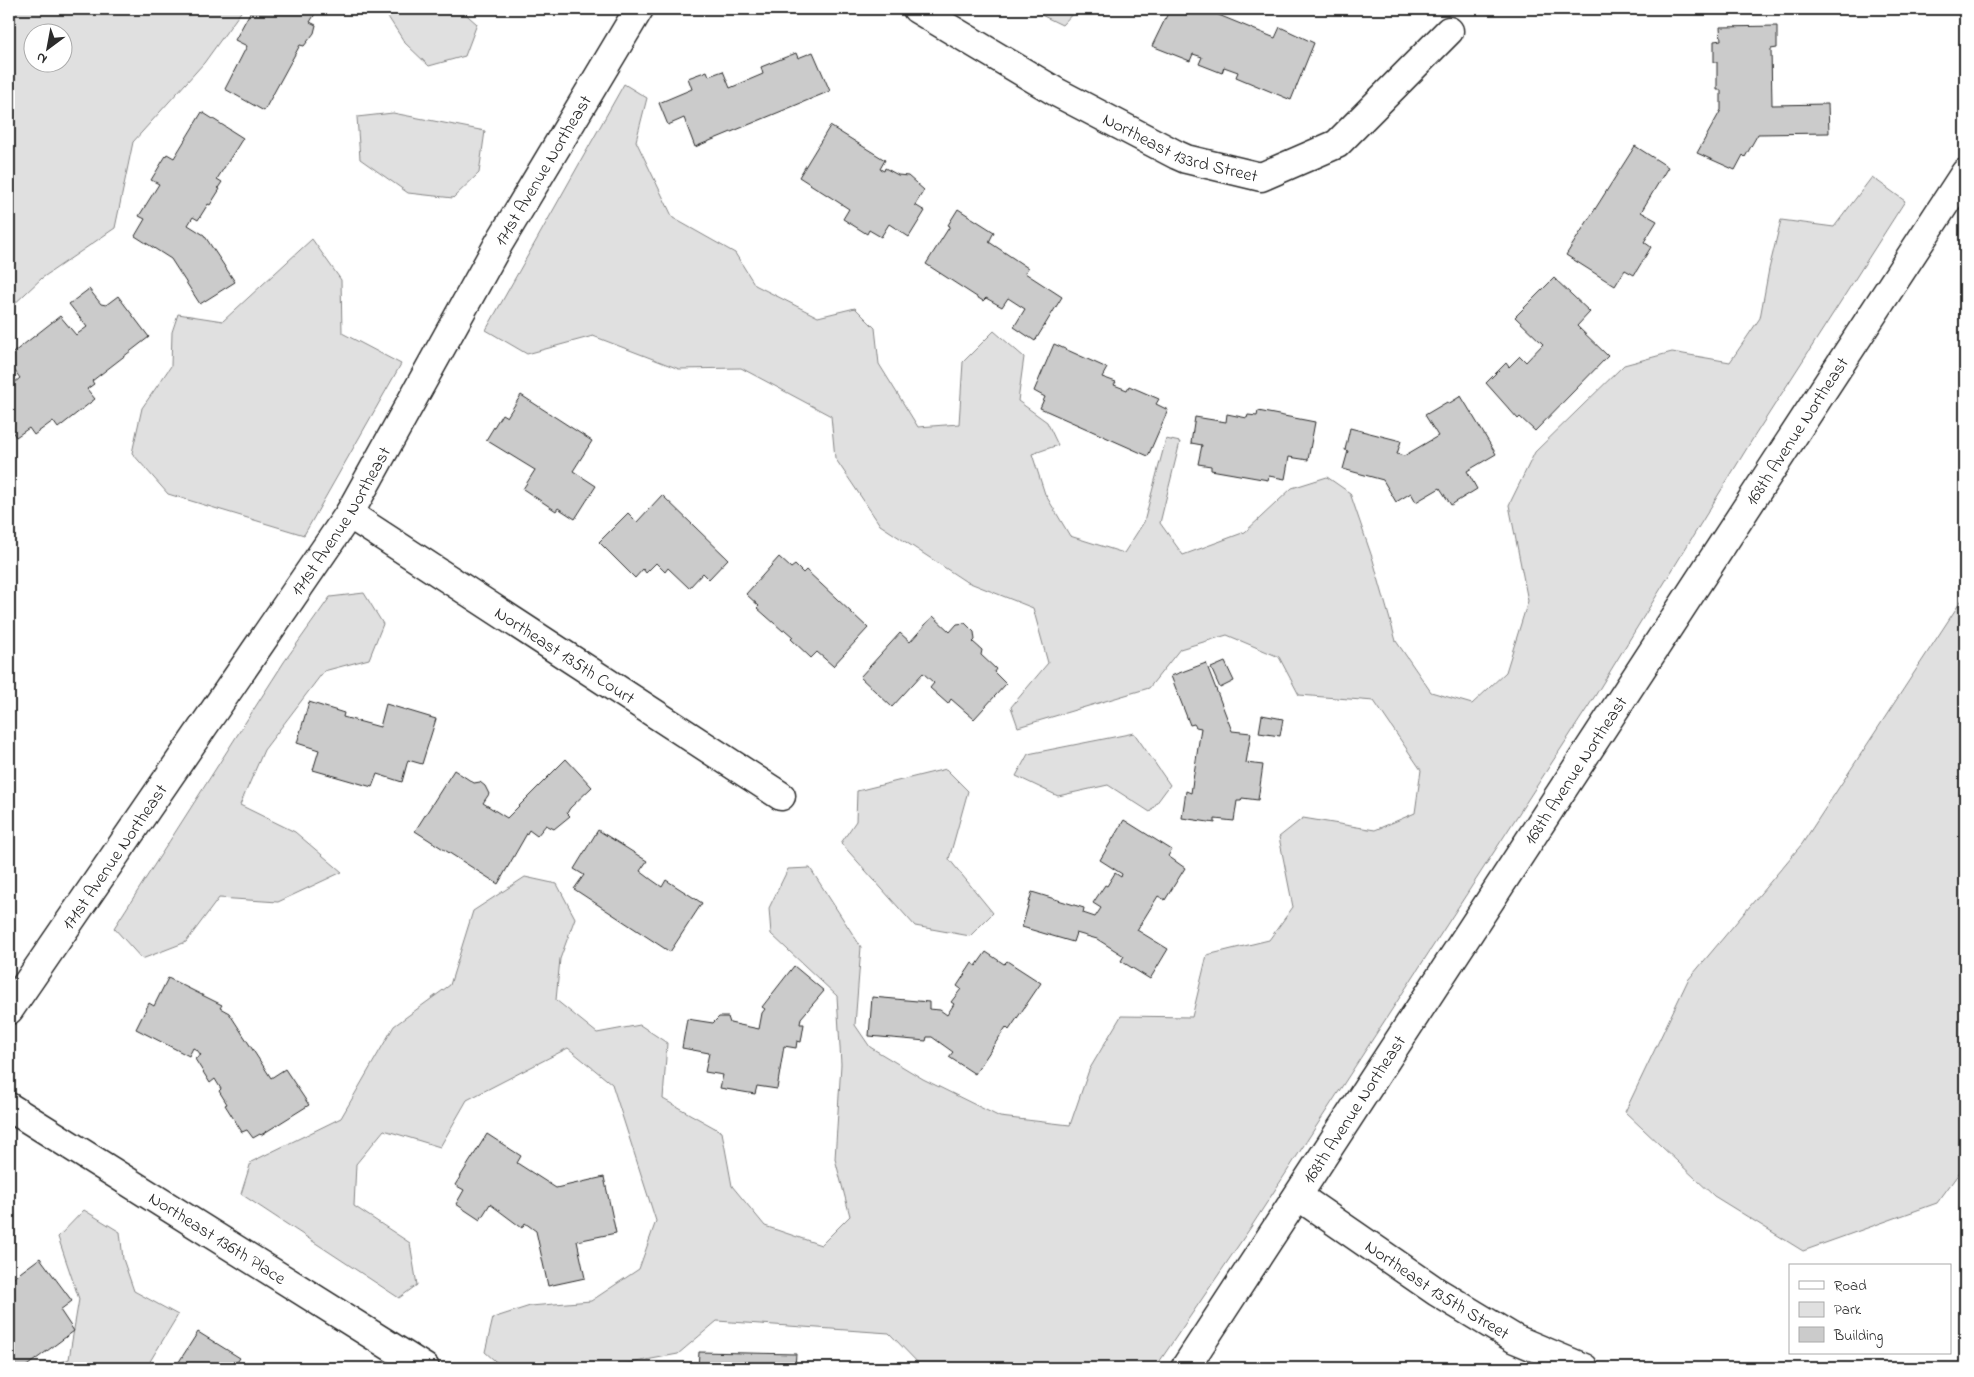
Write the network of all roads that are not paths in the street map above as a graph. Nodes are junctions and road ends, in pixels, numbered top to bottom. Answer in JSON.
{"nodes":[{"id":1,"x":639,"y":9,"type":"edge"},
{"id":2,"x":917,"y":9,"type":"edge"},
{"id":3,"x":1449,"y":31,"type":"dead end"},
{"id":4,"x":1965,"y":173,"type":"edge"},
{"id":5,"x":349,"y":514,"type":"junction"},
{"id":6,"x":782,"y":796,"type":"dead end"},
{"id":7,"x":9,"y":1010,"type":"edge"},
{"id":8,"x":9,"y":1107,"type":"edge"},
{"id":9,"x":1298,"y":1196,"type":"junction"},
{"id":10,"x":425,"y":1368,"type":"edge"},
{"id":11,"x":1185,"y":1368,"type":"edge"},
{"id":12,"x":1584,"y":1368,"type":"edge"}],
"edges":[{"from":1,"to":5,"type":"street","name":"171st Avenue Northeast"},
{"from":2,"to":3,"type":"street","name":"Northeast 133rd Street"},
{"from":4,"to":9,"type":"street","name":"168th Avenue Northeast"},
{"from":5,"to":6,"type":"street","name":"Northeast 135th Court"},
{"from":5,"to":7,"type":"street","name":"171st Avenue Northeast"},
{"from":8,"to":10,"type":"street","name":"Northeast 136th Place"},
{"from":9,"to":11,"type":"street","name":"168th Avenue Northeast"},
{"from":9,"to":12,"type":"street","name":"Northeast 135th Street"}]}
